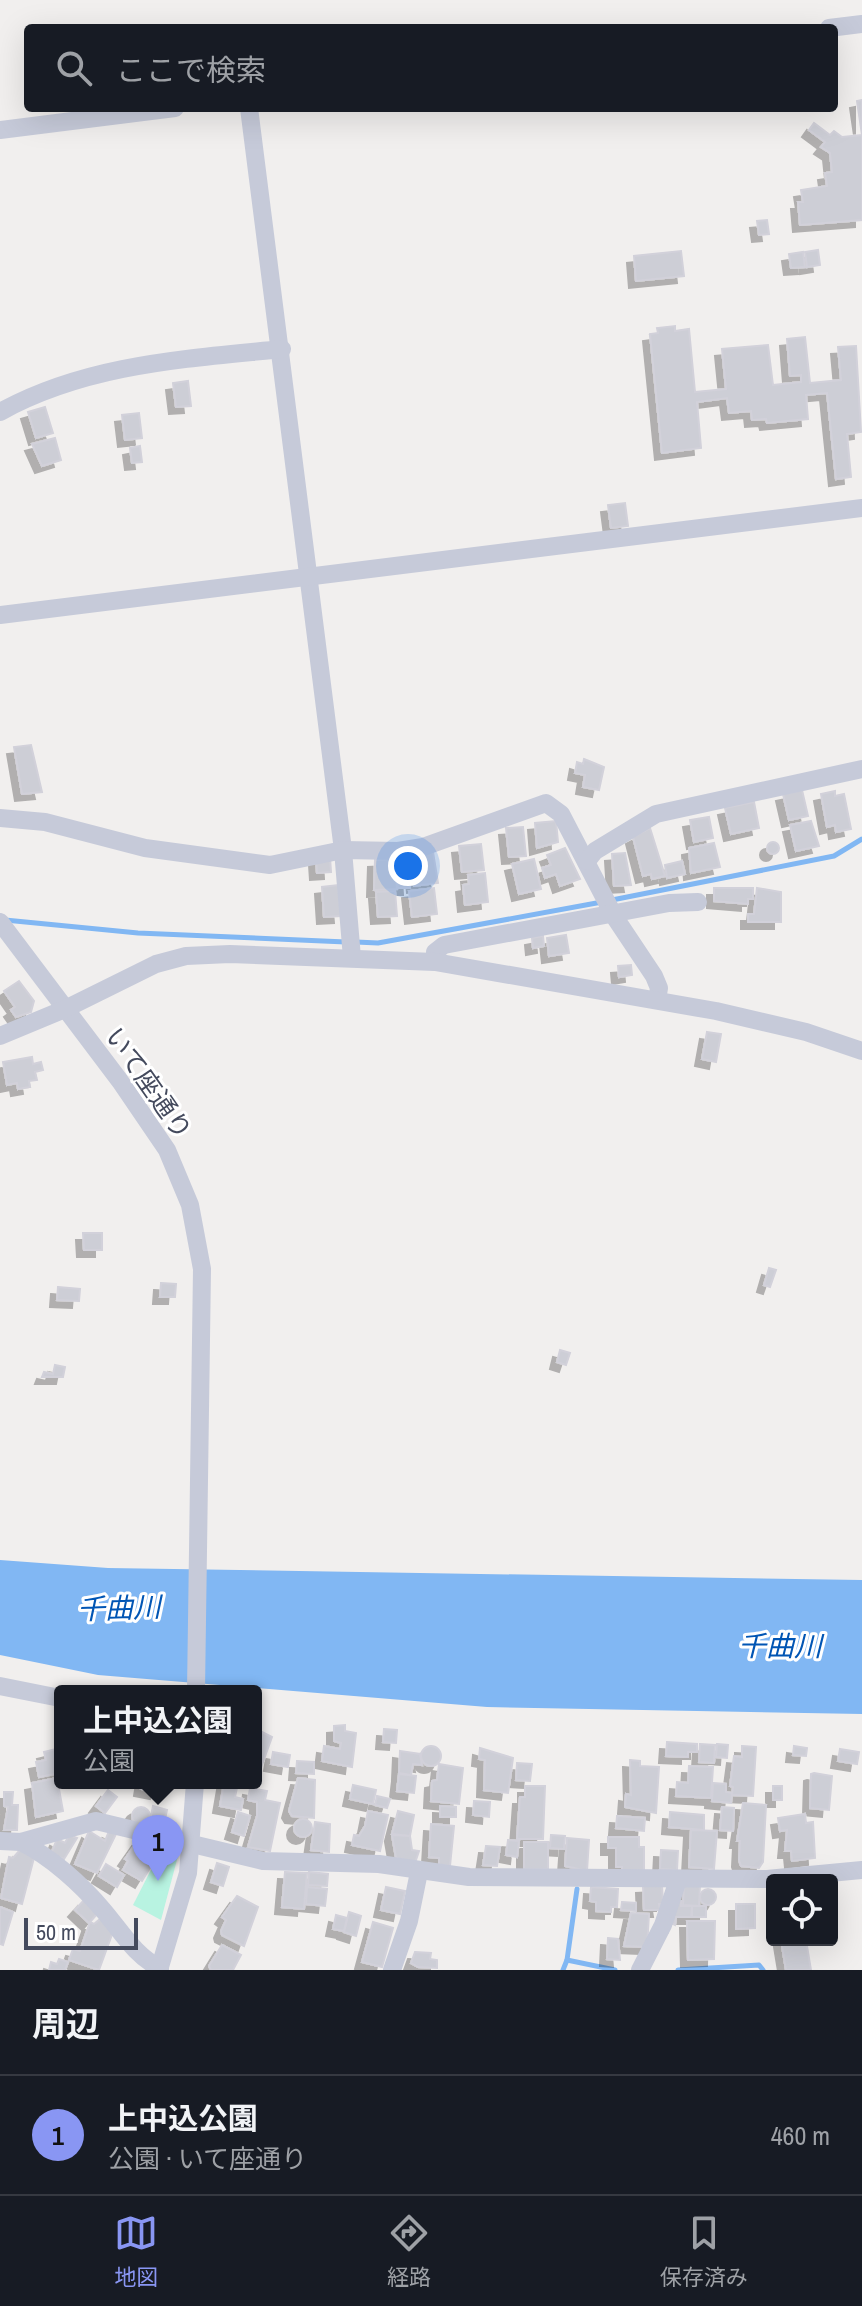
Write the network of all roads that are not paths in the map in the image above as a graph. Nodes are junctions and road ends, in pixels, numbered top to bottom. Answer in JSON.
{"nodes":[{"id":1,"x":862,"y":24,"type":"edge"},
{"id":2,"x":838,"y":27,"type":"edge"},
{"id":3,"x":143,"y":112,"type":"edge"},
{"id":4,"x":250,"y":112,"type":"edge"},
{"id":5,"x":0,"y":130,"type":"edge"},
{"id":6,"x":282,"y":349,"type":"junction"},
{"id":7,"x":0,"y":412,"type":"edge"},
{"id":8,"x":862,"y":508,"type":"edge"},
{"id":9,"x":309,"y":577,"type":"junction"},
{"id":10,"x":0,"y":615,"type":"edge"},
{"id":11,"x":862,"y":769,"type":"edge"},
{"id":12,"x":0,"y":818,"type":"edge"},
{"id":13,"x":343,"y":850,"type":"junction"},
{"id":14,"x":587,"y":861,"type":"junction"},
{"id":15,"x":698,"y":902,"type":"dead end"},
{"id":16,"x":609,"y":906,"type":"junction"},
{"id":17,"x":0,"y":922,"type":"edge"},
{"id":18,"x":352,"y":946,"type":"junction"},
{"id":19,"x":435,"y":962,"type":"junction"},
{"id":20,"x":657,"y":1000,"type":"junction"},
{"id":21,"x":65,"y":1009,"type":"junction"},
{"id":22,"x":0,"y":1036,"type":"edge"},
{"id":23,"x":862,"y":1051,"type":"edge"},
{"id":24,"x":196,"y":1685,"type":"edge"},
{"id":25,"x":0,"y":1686,"type":"edge"},
{"id":26,"x":54,"y":1697,"type":"edge"},
{"id":27,"x":195,"y":1789,"type":"edge"},
{"id":28,"x":0,"y":1841,"type":"edge"},
{"id":29,"x":21,"y":1842,"type":"junction"},
{"id":30,"x":193,"y":1847,"type":"junction"},
{"id":31,"x":862,"y":1870,"type":"edge"},
{"id":32,"x":419,"y":1872,"type":"junction"},
{"id":33,"x":678,"y":1880,"type":"junction"},
{"id":34,"x":160,"y":1969,"type":"edge"},
{"id":35,"x":392,"y":1970,"type":"edge"},
{"id":36,"x":640,"y":1970,"type":"edge"}],
"edges":[{"from":1,"to":2,"type":"street"},
{"from":3,"to":5,"type":"street"},
{"from":4,"to":6,"type":"street"},
{"from":6,"to":7,"type":"street"},
{"from":6,"to":9,"type":"street"},
{"from":8,"to":9,"type":"street"},
{"from":9,"to":10,"type":"street"},
{"from":9,"to":13,"type":"street"},
{"from":11,"to":14,"type":"street"},
{"from":12,"to":13,"type":"street"},
{"from":13,"to":14,"type":"street"},
{"from":13,"to":18,"type":"street"},
{"from":14,"to":16,"type":"street"},
{"from":15,"to":16,"type":"street"},
{"from":16,"to":19,"type":"street"},
{"from":16,"to":20,"type":"street"},
{"from":17,"to":21,"type":"street","name":"いて座通り"},
{"from":18,"to":19,"type":"street"},
{"from":18,"to":21,"type":"street"},
{"from":19,"to":20,"type":"street"},
{"from":20,"to":23,"type":"street"},
{"from":21,"to":22,"type":"street"},
{"from":21,"to":24,"type":"street","name":"いて座通り"},
{"from":25,"to":26,"type":"street"},
{"from":27,"to":30,"type":"street"},
{"from":28,"to":29,"type":"street"},
{"from":29,"to":30,"type":"street"},
{"from":29,"to":34,"type":"street"},
{"from":30,"to":32,"type":"street"},
{"from":30,"to":34,"type":"street"},
{"from":31,"to":33,"type":"street"},
{"from":32,"to":33,"type":"street"},
{"from":32,"to":35,"type":"street"},
{"from":33,"to":36,"type":"street"}]}
